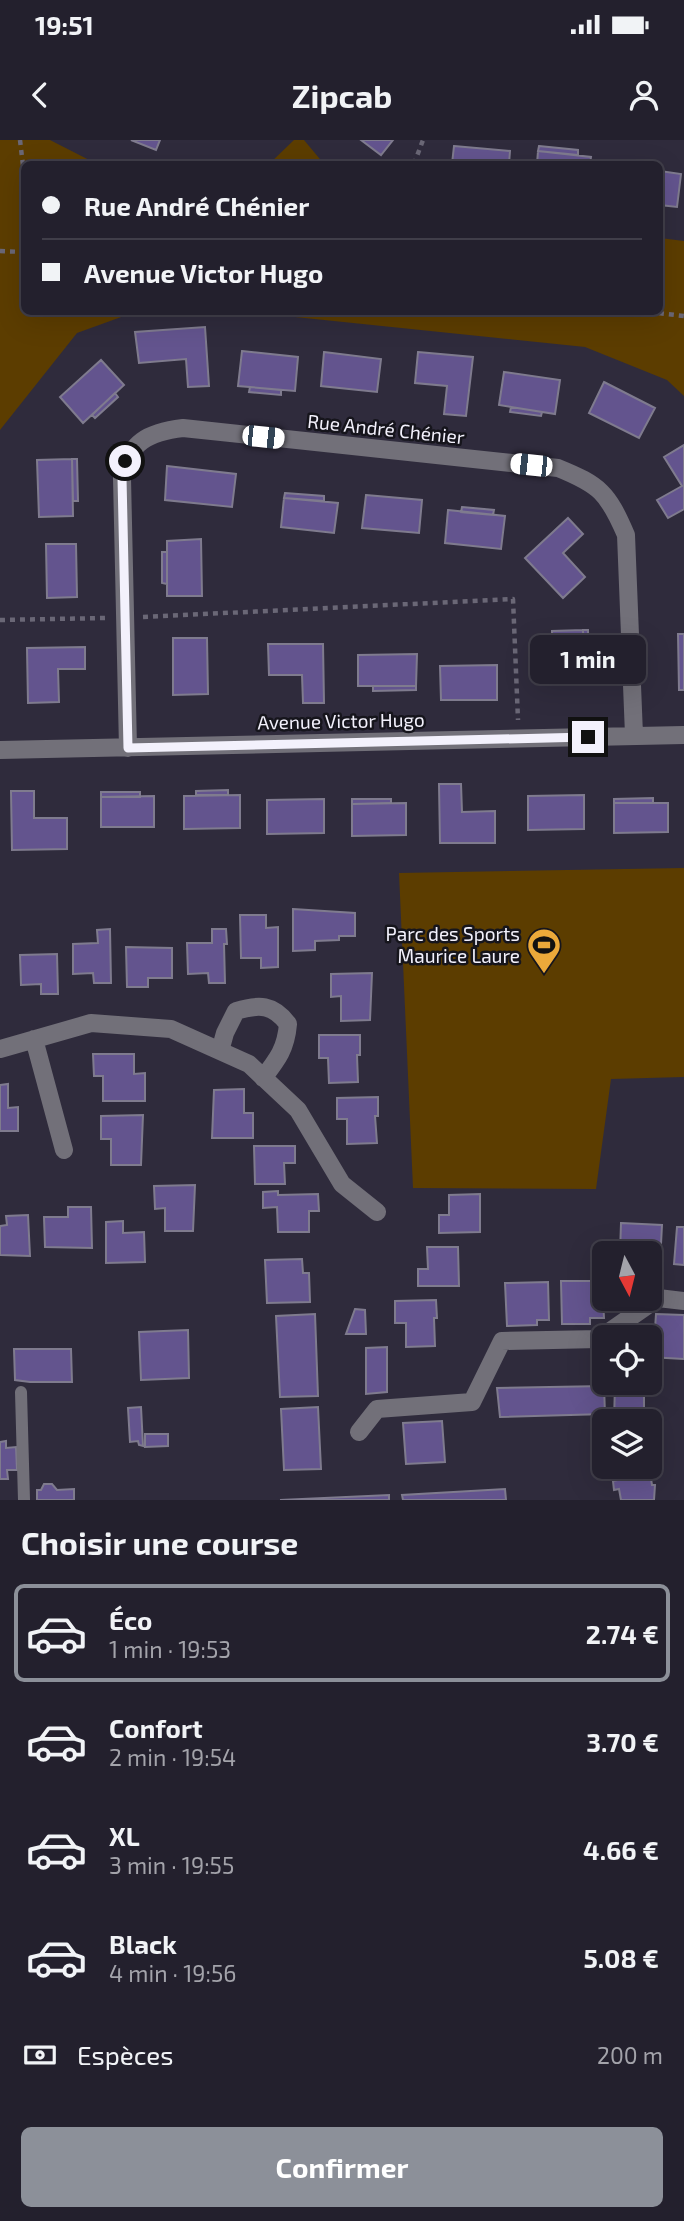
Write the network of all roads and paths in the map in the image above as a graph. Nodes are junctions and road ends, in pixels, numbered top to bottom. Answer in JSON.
{"nodes":[{"id":1,"x":20,"y":140,"type":"edge"},
{"id":2,"x":424,"y":140,"type":"edge"},
{"id":3,"x":22,"y":161,"type":"edge"},
{"id":4,"x":415,"y":161,"type":"edge"},
{"id":5,"x":0,"y":251,"type":"edge"},
{"id":6,"x":21,"y":252,"type":"edge"},
{"id":7,"x":663,"y":314,"type":"edge"},
{"id":8,"x":684,"y":316,"type":"edge"},
{"id":9,"x":125,"y":618,"type":"junction"},
{"id":10,"x":0,"y":620,"type":"edge"},
{"id":11,"x":684,"y":735,"type":"edge"},
{"id":12,"x":634,"y":736,"type":"junction"},
{"id":13,"x":519,"y":738,"type":"junction"},
{"id":14,"x":128,"y":748,"type":"junction"},
{"id":15,"x":0,"y":750,"type":"edge"},
{"id":16,"x":34,"y":1039,"type":"junction"},
{"id":17,"x":0,"y":1049,"type":"edge"},
{"id":18,"x":220,"y":1051,"type":"junction"},
{"id":19,"x":263,"y":1078,"type":"junction"},
{"id":20,"x":64,"y":1150,"type":"dead end"},
{"id":21,"x":377,"y":1212,"type":"dead end"},
{"id":22,"x":684,"y":1301,"type":"edge"},
{"id":23,"x":21,"y":1392,"type":"dead end"},
{"id":24,"x":359,"y":1432,"type":"dead end"},
{"id":25,"x":24,"y":1500,"type":"edge"}],
"edges":[{"from":1,"to":3,"type":"path"},
{"from":2,"to":4,"type":"path"},
{"from":5,"to":6,"type":"path"},
{"from":7,"to":8,"type":"path"},
{"from":9,"to":10,"type":"path"},
{"from":9,"to":12,"type":"street","name":"Rue André Chénier"},
{"from":9,"to":13,"type":"path"},
{"from":9,"to":14,"type":"street","name":"Rue André Chénier"},
{"from":11,"to":12,"type":"street","name":"Avenue Victor Hugo"},
{"from":12,"to":13,"type":"street","name":"Avenue Victor Hugo"},
{"from":13,"to":14,"type":"street","name":"Avenue Victor Hugo"},
{"from":14,"to":15,"type":"street","name":"Avenue Victor Hugo"},
{"from":16,"to":17,"type":"street"},
{"from":16,"to":18,"type":"street"},
{"from":16,"to":20,"type":"street"},
{"from":18,"to":19,"type":"street"},
{"from":18,"to":19,"type":"street"},
{"from":19,"to":21,"type":"street"},
{"from":22,"to":24,"type":"street"},
{"from":23,"to":25,"type":"lane"}]}
